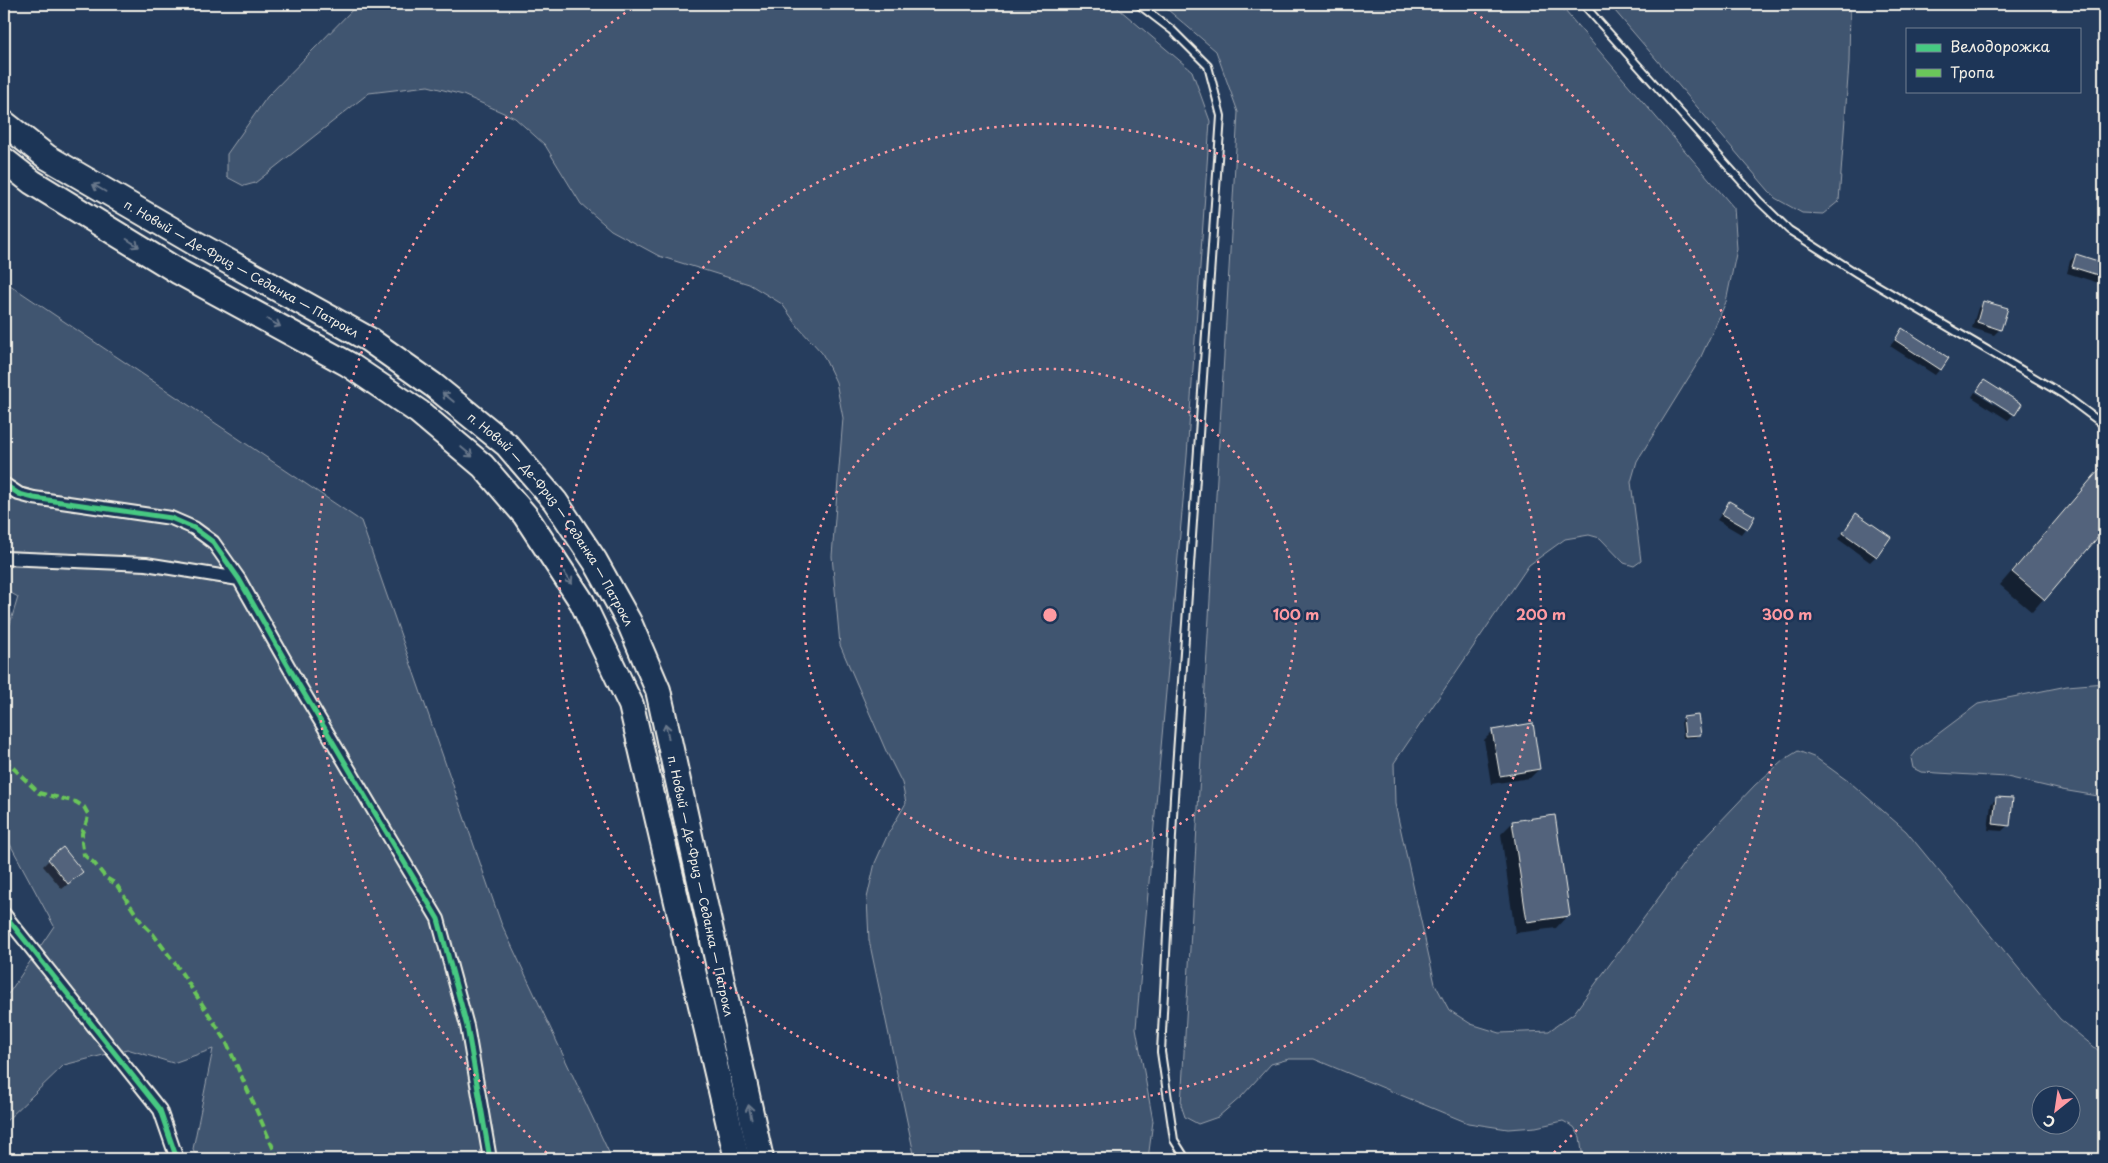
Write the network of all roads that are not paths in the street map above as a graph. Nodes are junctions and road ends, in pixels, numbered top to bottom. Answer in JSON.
{"nodes":[{"id":1,"x":1138,"y":4,"type":"edge"},
{"id":2,"x":1583,"y":4,"type":"edge"},
{"id":3,"x":4,"y":123,"type":"edge"},
{"id":4,"x":4,"y":160,"type":"edge"},
{"id":5,"x":2104,"y":425,"type":"edge"},
{"id":6,"x":4,"y":484,"type":"edge"},
{"id":7,"x":4,"y":558,"type":"edge"},
{"id":8,"x":239,"y":579,"type":"junction"},
{"id":9,"x":4,"y":914,"type":"edge"},
{"id":10,"x":177,"y":1159,"type":"edge"},
{"id":11,"x":490,"y":1159,"type":"edge"},
{"id":12,"x":737,"y":1159,"type":"edge"},
{"id":13,"x":761,"y":1159,"type":"edge"},
{"id":14,"x":1186,"y":1159,"type":"edge"}],
"edges":[{"from":1,"to":14,"type":"lane"},
{"from":2,"to":5,"type":"lane"},
{"from":13,"to":3,"type":"highway","name":"п. Новый — Де-Фриз — Седанка — Патрокл","one_way":true},
{"from":4,"to":12,"type":"highway","name":"п. Новый — Де-Фриз — Седанка — Патрокл","one_way":true},
{"from":6,"to":8,"type":"street"},
{"from":7,"to":8,"type":"street"},
{"from":8,"to":11,"type":"street"},
{"from":9,"to":10,"type":"street"}]}
